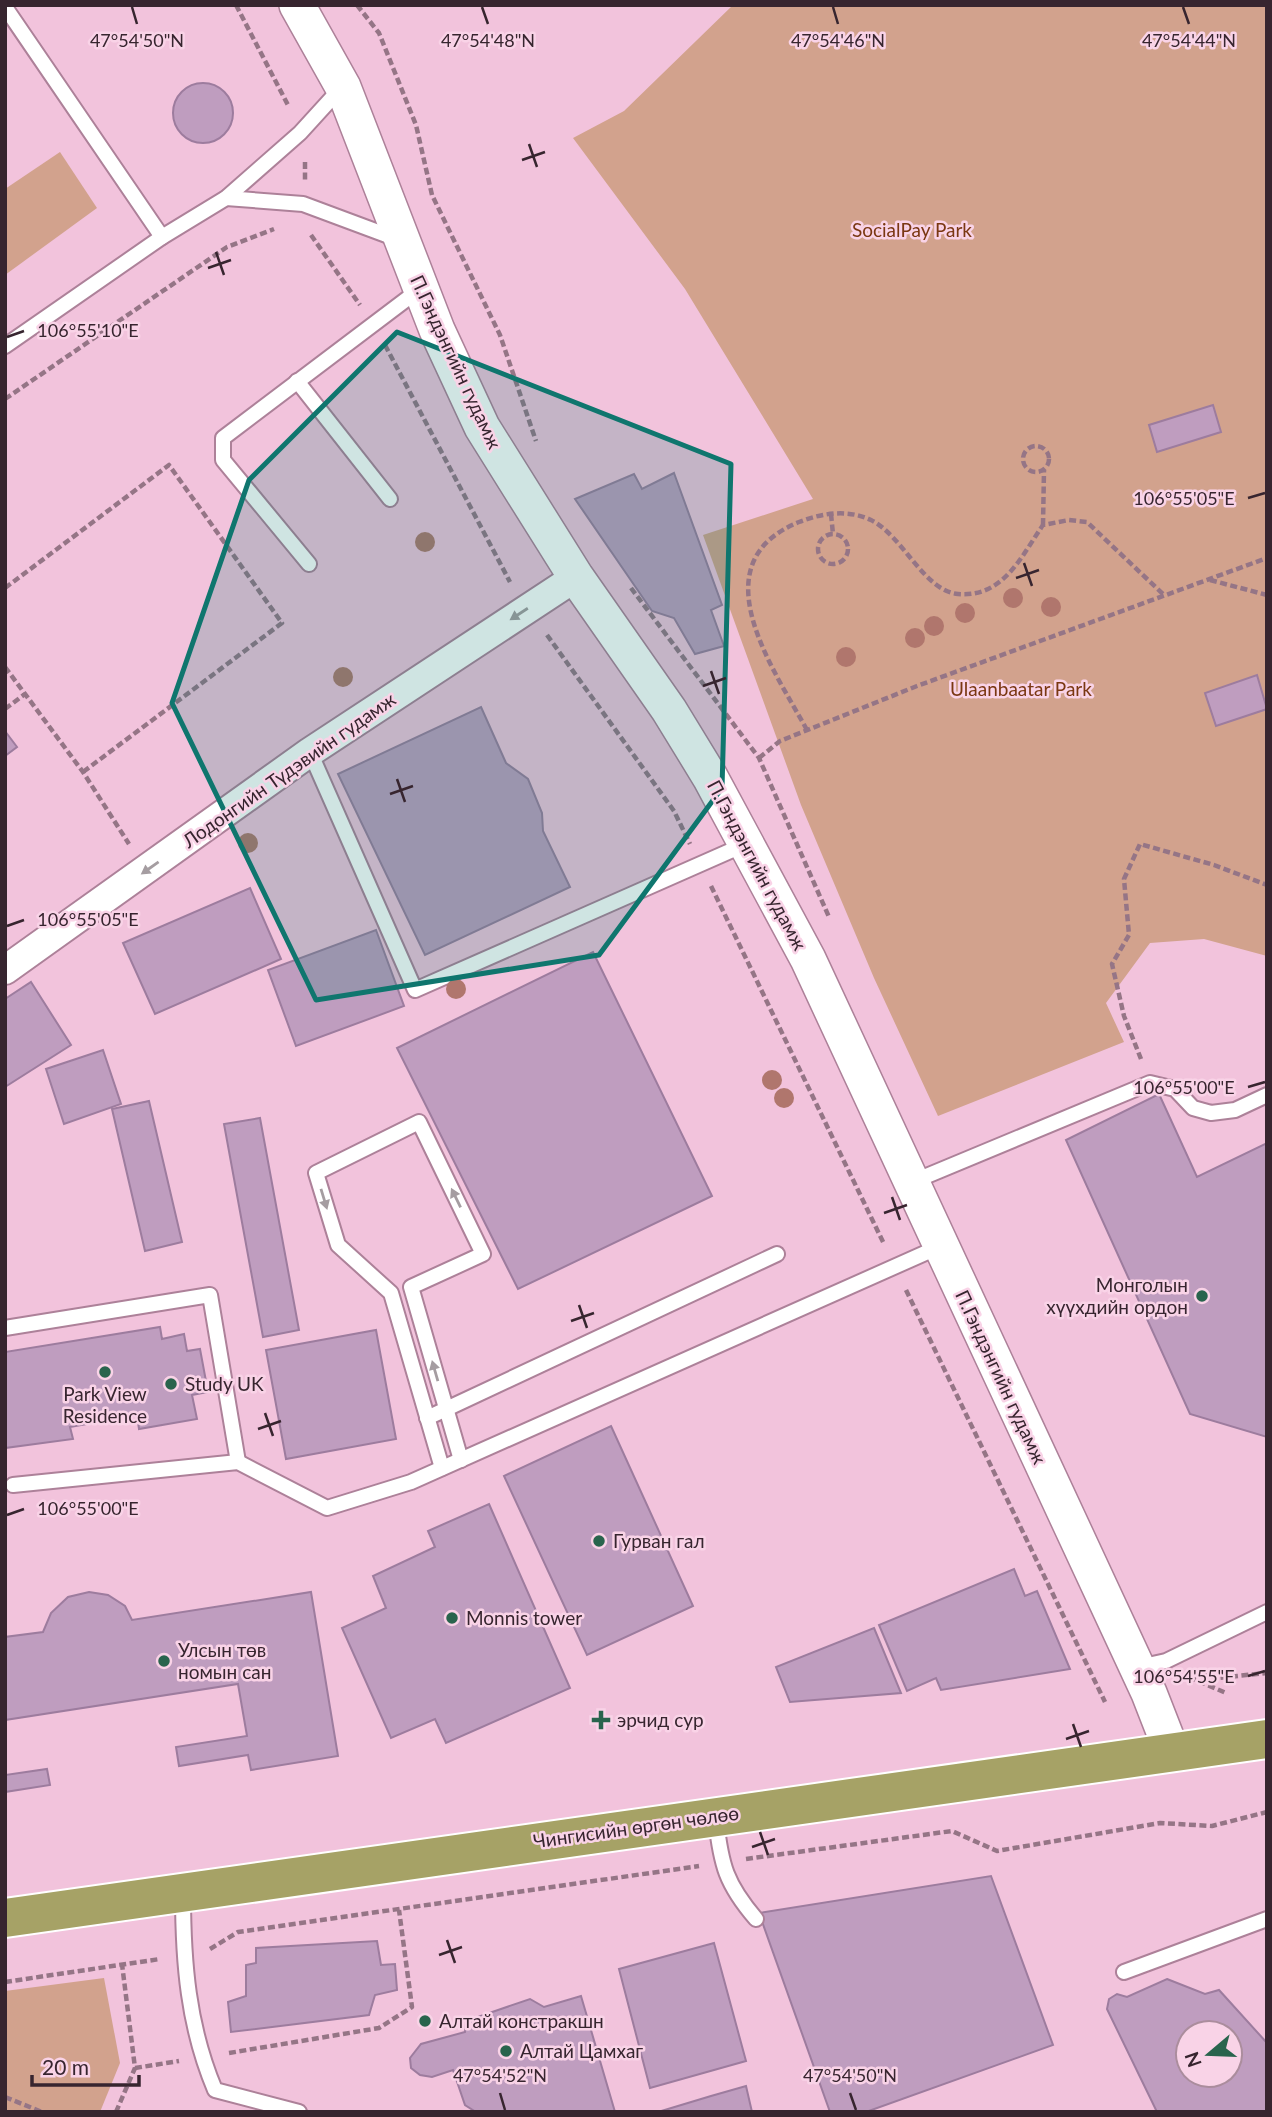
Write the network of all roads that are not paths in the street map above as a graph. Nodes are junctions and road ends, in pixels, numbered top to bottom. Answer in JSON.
{"nodes":[{"id":1,"x":297,"y":5,"type":"edge"},
{"id":2,"x":5,"y":7,"type":"edge"},
{"id":3,"x":342,"y":87,"type":"junction"},
{"id":4,"x":226,"y":198,"type":"junction"},
{"id":5,"x":162,"y":237,"type":"junction"},
{"id":6,"x":402,"y":241,"type":"junction"},
{"id":7,"x":420,"y":289,"type":"junction"},
{"id":8,"x":5,"y":346,"type":"edge"},
{"id":9,"x":298,"y":381,"type":"junction"},
{"id":10,"x":390,"y":499,"type":"dead end"},
{"id":11,"x":309,"y":564,"type":"dead end"},
{"id":12,"x":576,"y":577,"type":"junction"},
{"id":13,"x":310,"y":751,"type":"junction"},
{"id":14,"x":747,"y":843,"type":"junction"},
{"id":15,"x":5,"y":970,"type":"edge"},
{"id":16,"x":1267,"y":1095,"type":"edge"},
{"id":17,"x":911,"y":1182,"type":"junction"},
{"id":18,"x":941,"y":1246,"type":"junction"},
{"id":19,"x":777,"y":1254,"type":"dead end"},
{"id":20,"x":5,"y":1328,"type":"edge"},
{"id":21,"x":447,"y":1410,"type":"junction"},
{"id":22,"x":427,"y":1419,"type":"junction"},
{"id":23,"x":461,"y":1460,"type":"junction"},
{"id":24,"x":238,"y":1462,"type":"junction"},
{"id":25,"x":442,"y":1468,"type":"junction"},
{"id":26,"x":13,"y":1485,"type":"dead end"},
{"id":27,"x":1267,"y":1612,"type":"edge"},
{"id":28,"x":1137,"y":1668,"type":"junction"},
{"id":29,"x":1267,"y":1739,"type":"edge"},
{"id":30,"x":1172,"y":1752,"type":"junction"},
{"id":31,"x":715,"y":1815,"type":"junction"},
{"id":32,"x":183,"y":1892,"type":"junction"},
{"id":33,"x":5,"y":1918,"type":"edge"},
{"id":34,"x":756,"y":1919,"type":"dead end"},
{"id":35,"x":1266,"y":1922,"type":"edge"},
{"id":36,"x":1124,"y":1972,"type":"dead end"},
{"id":37,"x":299,"y":2112,"type":"edge"}],
"edges":[{"from":1,"to":3,"type":"street","name":"П.Гэндэнгийн гудамж"},
{"from":2,"to":5,"type":"lane"},
{"from":3,"to":4,"type":"lane"},
{"from":3,"to":6,"type":"street","name":"П.Гэндэнгийн гудамж"},
{"from":4,"to":5,"type":"lane"},
{"from":4,"to":6,"type":"lane"},
{"from":5,"to":8,"type":"lane"},
{"from":6,"to":7,"type":"street","name":"П.Гэндэнгийн гудамж"},
{"from":7,"to":9,"type":"lane"},
{"from":7,"to":12,"type":"street","name":"П.Гэндэнгийн гудамж"},
{"from":9,"to":10,"type":"lane"},
{"from":9,"to":11,"type":"lane"},
{"from":12,"to":13,"type":"street","name":"Лодонгийн Түдэвийн гудамж","one_way":true},
{"from":12,"to":14,"type":"street","name":"П.Гэндэнгийн гудамж"},
{"from":13,"to":14,"type":"lane"},
{"from":13,"to":15,"type":"street","name":"Лодонгийн Түдэвийн гудамж","one_way":true},
{"from":14,"to":17,"type":"street","name":"П.Гэндэнгийн гудамж"},
{"from":16,"to":17,"type":"lane"},
{"from":17,"to":18,"type":"street","name":"П.Гэндэнгийн гудамж"},
{"from":18,"to":23,"type":"lane"},
{"from":18,"to":28,"type":"street","name":"П.Гэндэнгийн гудамж"},
{"from":19,"to":21,"type":"lane"},
{"from":20,"to":24,"type":"lane"},
{"from":21,"to":22,"type":"lane"},
{"from":21,"to":22,"type":"lane","one_way":true},
{"from":21,"to":23,"type":"lane"},
{"from":22,"to":25,"type":"lane"},
{"from":23,"to":25,"type":"lane"},
{"from":24,"to":25,"type":"lane"},
{"from":24,"to":26,"type":"lane"},
{"from":27,"to":28,"type":"lane"},
{"from":28,"to":30,"type":"street","name":"П.Гэндэнгийн гудамж"},
{"from":29,"to":30,"type":"highway","name":"Чингисийн өргөн чөлөө"},
{"from":30,"to":31,"type":"highway","name":"Чингисийн өргөн чөлөө"},
{"from":31,"to":32,"type":"highway","name":"Чингисийн өргөн чөлөө"},
{"from":31,"to":34,"type":"lane"},
{"from":32,"to":33,"type":"highway","name":"Чингисийн өргөн чөлөө"},
{"from":32,"to":37,"type":"lane"},
{"from":35,"to":36,"type":"lane"}]}
